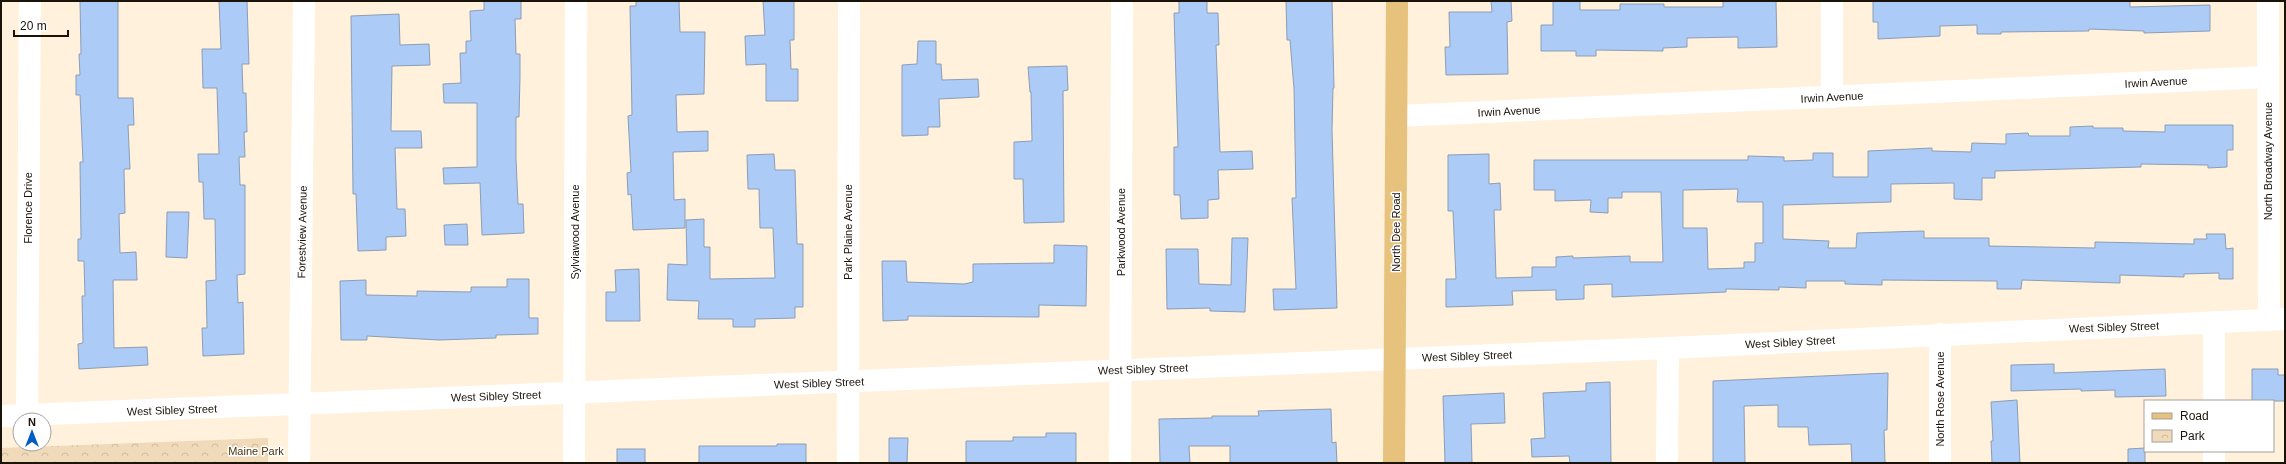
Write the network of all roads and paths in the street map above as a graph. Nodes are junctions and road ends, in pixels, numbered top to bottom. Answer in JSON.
{"nodes":[{"id":1,"x":30,"y":1,"type":"edge"},
{"id":2,"x":304,"y":1,"type":"edge"},
{"id":3,"x":576,"y":1,"type":"edge"},
{"id":4,"x":849,"y":1,"type":"edge"},
{"id":5,"x":1122,"y":1,"type":"edge"},
{"id":6,"x":1397,"y":1,"type":"edge"},
{"id":7,"x":1832,"y":1,"type":"edge"},
{"id":8,"x":2268,"y":1,"type":"edge"},
{"id":9,"x":2268,"y":76,"type":"junction"},
{"id":10,"x":1832,"y":97,"type":"junction"},
{"id":11,"x":1397,"y":116,"type":"junction"},
{"id":12,"x":2277,"y":320,"type":"edge"},
{"id":13,"x":2214,"y":322,"type":"junction"},
{"id":14,"x":1940,"y":334,"type":"junction"},
{"id":15,"x":1668,"y":348,"type":"junction"},
{"id":16,"x":1395,"y":359,"type":"junction"},
{"id":17,"x":1120,"y":370,"type":"junction"},
{"id":18,"x":847,"y":382,"type":"junction"},
{"id":19,"x":574,"y":393,"type":"junction"},
{"id":20,"x":2214,"y":400,"type":"edge"},
{"id":21,"x":300,"y":405,"type":"junction"},
{"id":22,"x":27,"y":412,"type":"edge"},
{"id":23,"x":52,"y":414,"type":"edge"},
{"id":24,"x":1,"y":416,"type":"edge"},
{"id":25,"x":12,"y":416,"type":"edge"},
{"id":26,"x":2214,"y":452,"type":"edge"},
{"id":27,"x":299,"y":463,"type":"edge"},
{"id":28,"x":574,"y":463,"type":"edge"},
{"id":29,"x":848,"y":463,"type":"edge"},
{"id":30,"x":1120,"y":463,"type":"edge"},
{"id":31,"x":1394,"y":463,"type":"edge"},
{"id":32,"x":1667,"y":463,"type":"edge"},
{"id":33,"x":1940,"y":463,"type":"edge"},
{"id":34,"x":2214,"y":463,"type":"edge"}],
"edges":[{"from":1,"to":22,"type":"street","name":"Florence Drive"},
{"from":2,"to":21,"type":"street","name":"Forestview Avenue"},
{"from":3,"to":19,"type":"street","name":"Sylviawood Avenue"},
{"from":4,"to":18,"type":"street","name":"Park Plaine Avenue"},
{"from":5,"to":17,"type":"street","name":"Parkwood Avenue"},
{"from":6,"to":11,"type":"main road","name":"North Dee Road"},
{"from":7,"to":10,"type":"street"},
{"from":8,"to":9,"type":"street","name":"North Broadway Avenue"},
{"from":9,"to":10,"type":"street","name":"Irwin Avenue"},
{"from":9,"to":12,"type":"street","name":"North Broadway Avenue"},
{"from":10,"to":11,"type":"street","name":"Irwin Avenue"},
{"from":11,"to":16,"type":"main road","name":"North Dee Road"},
{"from":12,"to":13,"type":"street","name":"West Sibley Street"},
{"from":13,"to":14,"type":"street","name":"West Sibley Street"},
{"from":13,"to":20,"type":"street"},
{"from":14,"to":15,"type":"street","name":"West Sibley Street"},
{"from":14,"to":33,"type":"street","name":"North Rose Avenue"},
{"from":15,"to":16,"type":"street","name":"West Sibley Street"},
{"from":15,"to":32,"type":"street"},
{"from":16,"to":17,"type":"street","name":"West Sibley Street"},
{"from":16,"to":31,"type":"main road","name":"North Dee Road"},
{"from":17,"to":18,"type":"street","name":"West Sibley Street"},
{"from":17,"to":30,"type":"street","name":"Parkwood Avenue"},
{"from":18,"to":19,"type":"street","name":"West Sibley Street"},
{"from":18,"to":29,"type":"street","name":"Park Plaine Avenue"},
{"from":19,"to":21,"type":"street","name":"West Sibley Street"},
{"from":19,"to":28,"type":"street","name":"Sylviawood Avenue"},
{"from":21,"to":23,"type":"street","name":"West Sibley Street"},
{"from":21,"to":27,"type":"street","name":"Forestview Avenue"},
{"from":24,"to":25,"type":"street","name":"West Sibley Street"},
{"from":26,"to":34,"type":"street"}]}
